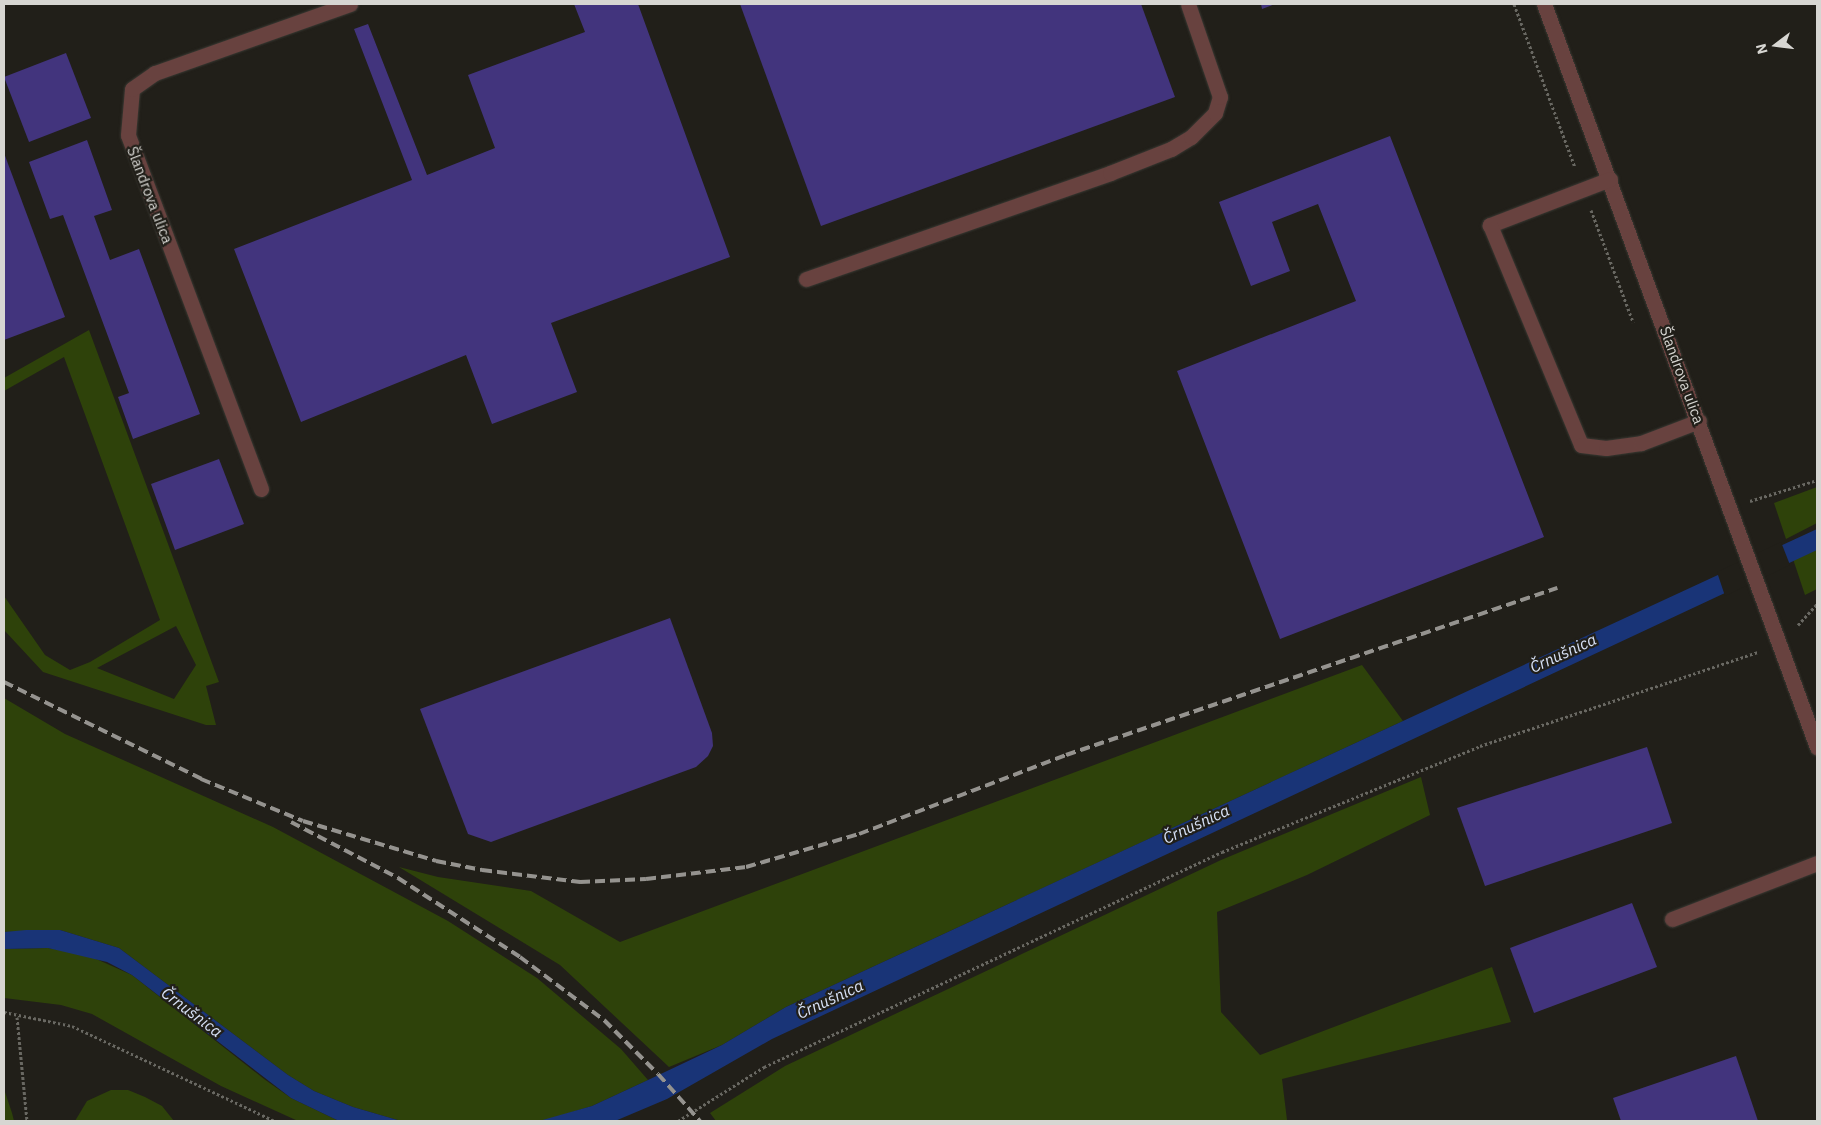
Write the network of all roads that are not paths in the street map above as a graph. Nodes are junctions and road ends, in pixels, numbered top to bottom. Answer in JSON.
{"nodes":[{"id":1,"x":350,"y":4,"type":"edge"},
{"id":2,"x":1188,"y":4,"type":"edge"},
{"id":3,"x":1544,"y":4,"type":"edge"},
{"id":4,"x":1610,"y":179,"type":"junction"},
{"id":5,"x":806,"y":279,"type":"dead end"},
{"id":6,"x":1698,"y":421,"type":"junction"},
{"id":7,"x":261,"y":489,"type":"dead end"},
{"id":8,"x":1817,"y":747,"type":"edge"},
{"id":9,"x":1817,"y":864,"type":"edge"},
{"id":10,"x":1672,"y":919,"type":"dead end"}],
"edges":[{"from":1,"to":7,"type":"street","name":"Šlandrova ulica"},
{"from":2,"to":5,"type":"street"},
{"from":3,"to":4,"type":"street","name":"Šlandrova ulica"},
{"from":4,"to":6,"type":"street","name":"Šlandrova ulica"},
{"from":4,"to":6,"type":"street"},
{"from":6,"to":8,"type":"street","name":"Šlandrova ulica"},
{"from":9,"to":10,"type":"street"}]}
